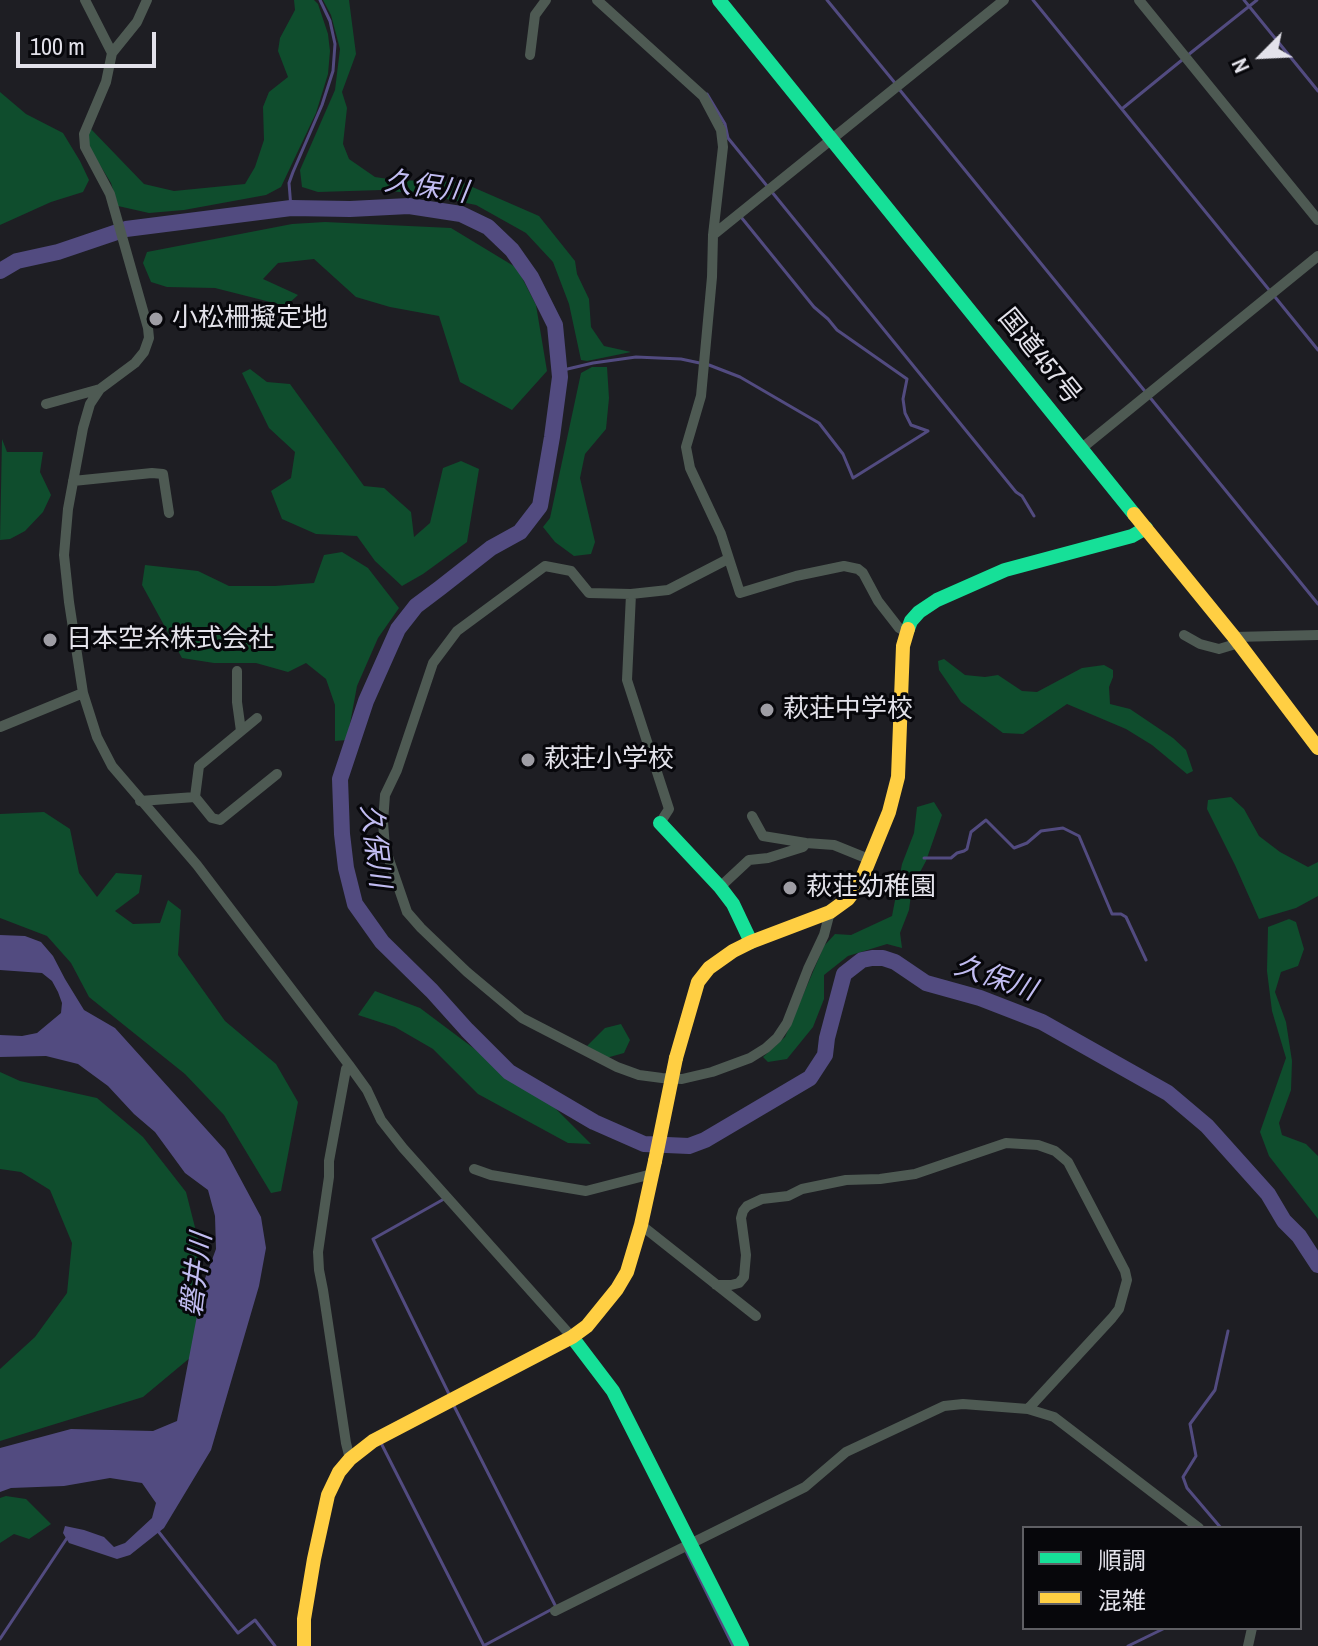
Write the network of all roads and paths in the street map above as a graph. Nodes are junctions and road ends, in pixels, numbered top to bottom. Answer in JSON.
{"nodes":[{"id":1,"x":85,"y":0,"type":"edge"},
{"id":2,"x":147,"y":0,"type":"edge"},
{"id":3,"x":546,"y":0,"type":"edge"},
{"id":4,"x":597,"y":0,"type":"edge"},
{"id":5,"x":719,"y":0,"type":"edge"},
{"id":6,"x":1004,"y":0,"type":"edge"},
{"id":7,"x":1139,"y":0,"type":"edge"},
{"id":8,"x":112,"y":53,"type":"junction"},
{"id":9,"x":530,"y":55,"type":"dead end"},
{"id":10,"x":832,"y":140,"type":"junction"},
{"id":11,"x":1318,"y":220,"type":"edge"},
{"id":12,"x":713,"y":235,"type":"junction"},
{"id":13,"x":1318,"y":256,"type":"edge"},
{"id":14,"x":100,"y":389,"type":"junction"},
{"id":15,"x":46,"y":404,"type":"dead end"},
{"id":16,"x":1082,"y":448,"type":"junction"},
{"id":17,"x":73,"y":481,"type":"junction"},
{"id":18,"x":169,"y":513,"type":"dead end"},
{"id":19,"x":1146,"y":528,"type":"junction"},
{"id":20,"x":728,"y":559,"type":"junction"},
{"id":21,"x":631,"y":594,"type":"junction"},
{"id":22,"x":906,"y":632,"type":"junction"},
{"id":23,"x":1184,"y":635,"type":"dead end"},
{"id":24,"x":1318,"y":635,"type":"edge"},
{"id":25,"x":1237,"y":640,"type":"junction"},
{"id":26,"x":237,"y":671,"type":"dead end"},
{"id":27,"x":83,"y":693,"type":"junction"},
{"id":28,"x":257,"y":718,"type":"dead end"},
{"id":29,"x":0,"y":727,"type":"edge"},
{"id":30,"x":241,"y":731,"type":"junction"},
{"id":31,"x":1316,"y":742,"type":"edge"},
{"id":32,"x":277,"y":774,"type":"dead end"},
{"id":33,"x":195,"y":797,"type":"junction"},
{"id":34,"x":140,"y":801,"type":"junction"},
{"id":35,"x":752,"y":816,"type":"dead end"},
{"id":36,"x":660,"y":823,"type":"joint"},
{"id":37,"x":806,"y":843,"type":"junction"},
{"id":38,"x":871,"y":860,"type":"junction"},
{"id":39,"x":720,"y":887,"type":"junction"},
{"id":40,"x":830,"y":912,"type":"junction"},
{"id":41,"x":751,"y":942,"type":"junction"},
{"id":42,"x":349,"y":1065,"type":"junction"},
{"id":43,"x":653,"y":1167,"type":"junction"},
{"id":44,"x":474,"y":1169,"type":"dead end"},
{"id":45,"x":641,"y":1225,"type":"junction"},
{"id":46,"x":716,"y":1285,"type":"junction"},
{"id":47,"x":756,"y":1316,"type":"dead end"},
{"id":48,"x":572,"y":1337,"type":"junction"},
{"id":49,"x":1028,"y":1409,"type":"junction"},
{"id":50,"x":350,"y":1459,"type":"junction"},
{"id":51,"x":1196,"y":1526,"type":"edge"},
{"id":52,"x":690,"y":1544,"type":"junction"},
{"id":53,"x":555,"y":1611,"type":"dead end"},
{"id":54,"x":304,"y":1646,"type":"edge"},
{"id":55,"x":742,"y":1646,"type":"edge"}],
"edges":[{"from":1,"to":8,"type":"street"},
{"from":2,"to":8,"type":"street"},
{"from":3,"to":9,"type":"street"},
{"from":4,"to":12,"type":"street"},
{"from":5,"to":10,"type":"main road","name":"国道457号"},
{"from":6,"to":10,"type":"street"},
{"from":7,"to":11,"type":"street"},
{"from":8,"to":14,"type":"street"},
{"from":10,"to":12,"type":"street"},
{"from":10,"to":16,"type":"main road","name":"国道457号"},
{"from":12,"to":20,"type":"street"},
{"from":13,"to":16,"type":"street"},
{"from":14,"to":15,"type":"street"},
{"from":14,"to":17,"type":"street"},
{"from":16,"to":19,"type":"main road","name":"国道457号"},
{"from":17,"to":18,"type":"street"},
{"from":17,"to":27,"type":"street"},
{"from":19,"to":22,"type":"main road"},
{"from":19,"to":25,"type":"main road","name":"国道457号"},
{"from":20,"to":21,"type":"street"},
{"from":20,"to":22,"type":"street"},
{"from":21,"to":36,"type":"street"},
{"from":21,"to":40,"type":"street"},
{"from":22,"to":38,"type":"main road"},
{"from":23,"to":25,"type":"street"},
{"from":24,"to":25,"type":"street"},
{"from":25,"to":31,"type":"main road","name":"国道457号"},
{"from":26,"to":30,"type":"street"},
{"from":27,"to":29,"type":"street"},
{"from":27,"to":34,"type":"street"},
{"from":28,"to":30,"type":"street"},
{"from":30,"to":33,"type":"street"},
{"from":32,"to":33,"type":"street"},
{"from":33,"to":34,"type":"street"},
{"from":34,"to":42,"type":"street"},
{"from":35,"to":37,"type":"street"},
{"from":36,"to":39,"type":"main road"},
{"from":37,"to":38,"type":"street"},
{"from":37,"to":39,"type":"street"},
{"from":38,"to":40,"type":"main road"},
{"from":39,"to":41,"type":"main road"},
{"from":40,"to":41,"type":"main road"},
{"from":41,"to":43,"type":"main road","bridge":true},
{"from":42,"to":48,"type":"street"},
{"from":42,"to":50,"type":"street"},
{"from":43,"to":44,"type":"street"},
{"from":43,"to":45,"type":"main road"},
{"from":45,"to":46,"type":"street"},
{"from":45,"to":48,"type":"main road"},
{"from":46,"to":47,"type":"street"},
{"from":46,"to":49,"type":"street"},
{"from":48,"to":50,"type":"main road"},
{"from":48,"to":52,"type":"main road"},
{"from":49,"to":51,"type":"street"},
{"from":49,"to":52,"type":"street"},
{"from":50,"to":54,"type":"main road"},
{"from":52,"to":53,"type":"street"},
{"from":52,"to":55,"type":"main road"}]}
